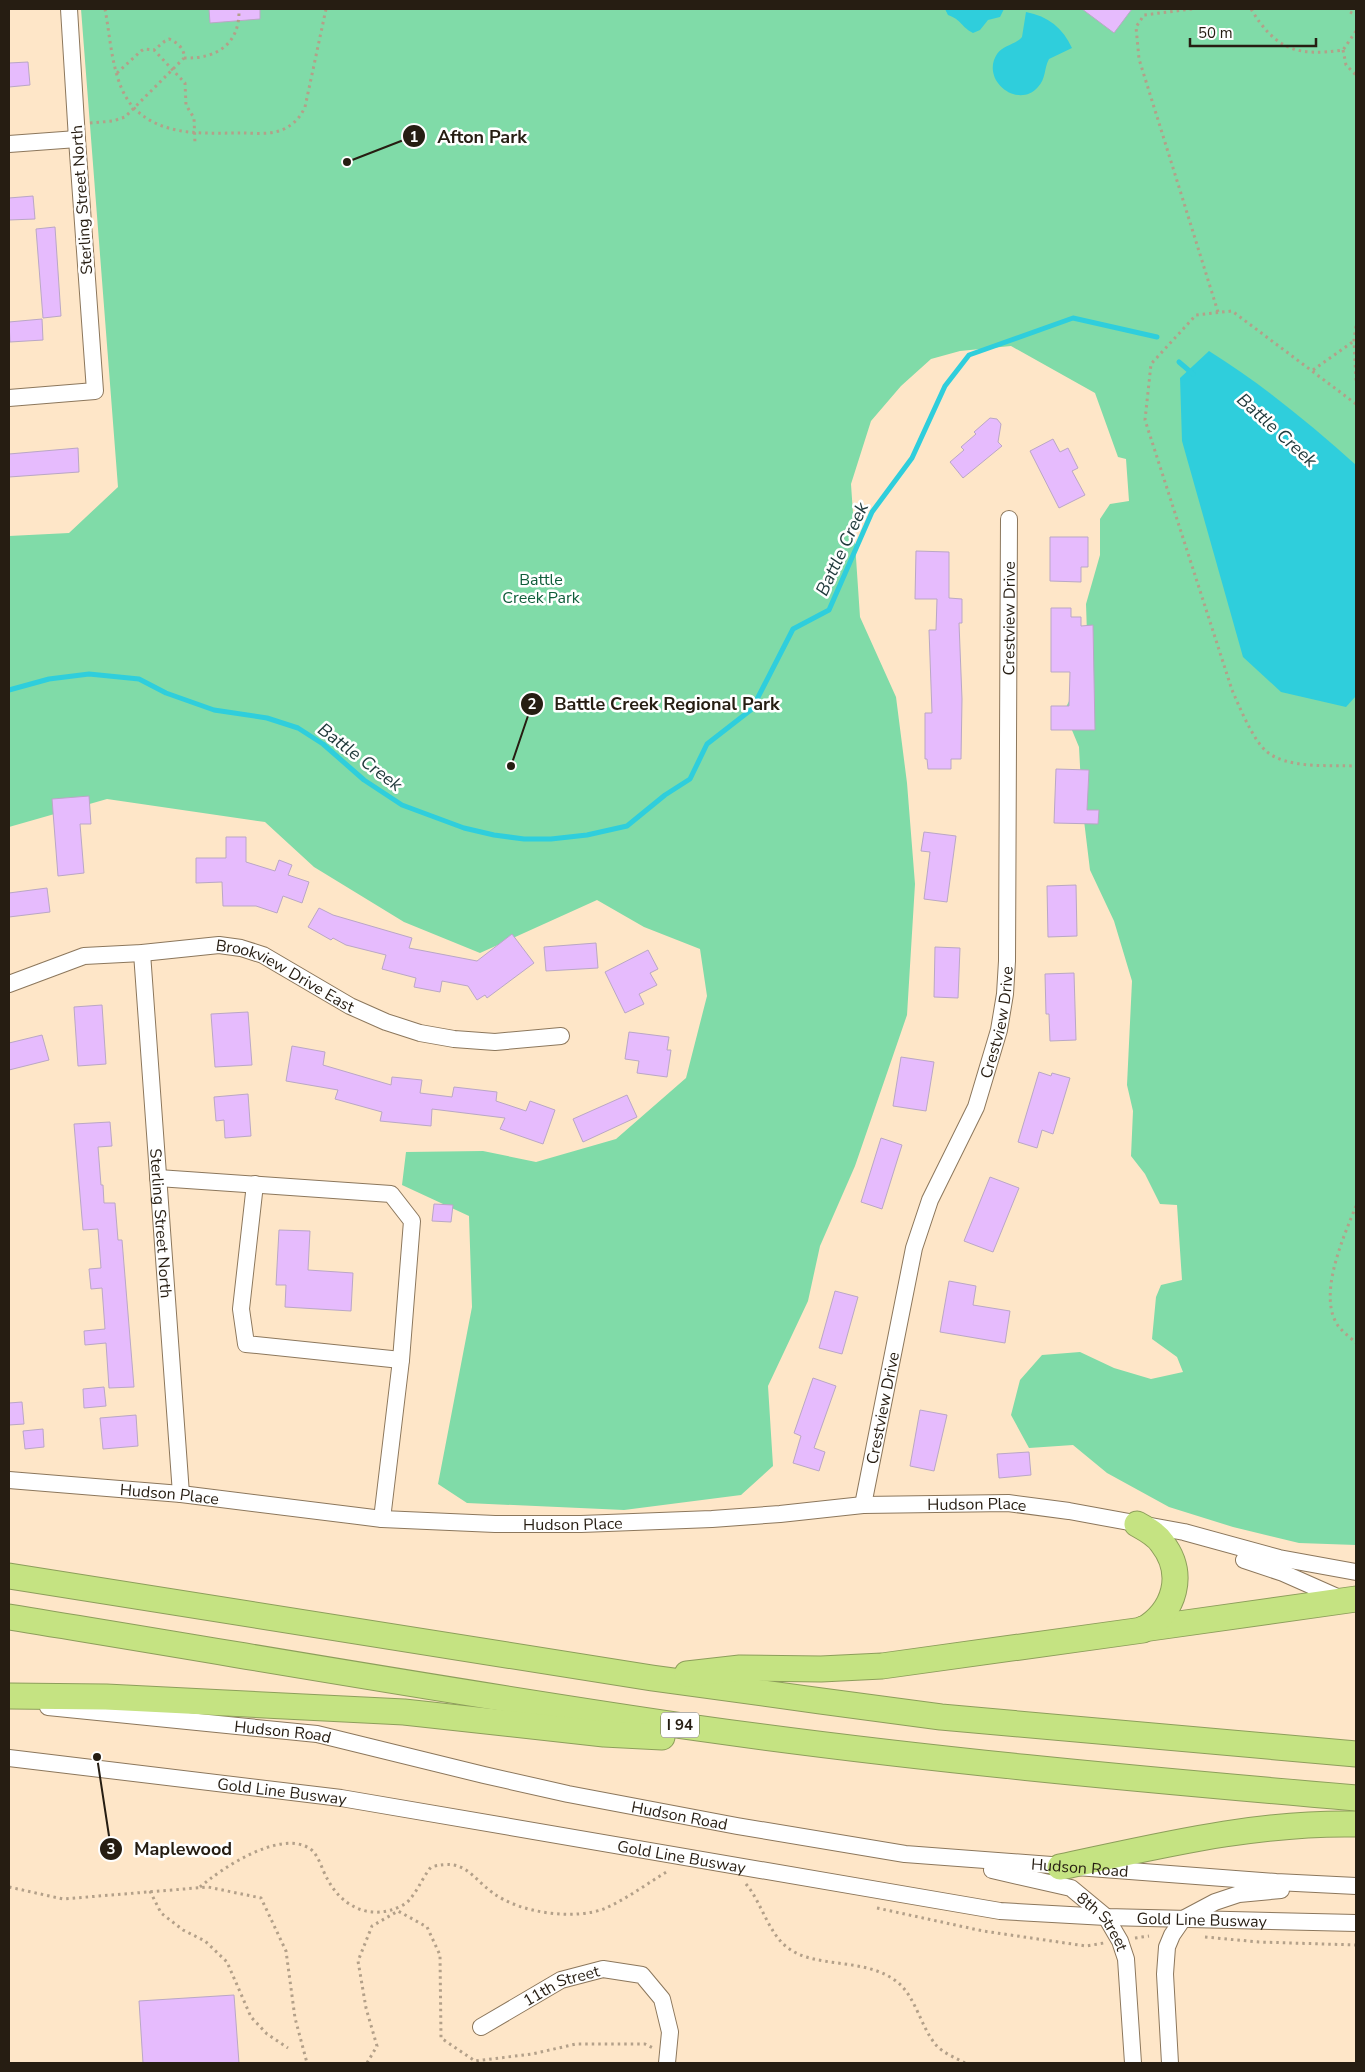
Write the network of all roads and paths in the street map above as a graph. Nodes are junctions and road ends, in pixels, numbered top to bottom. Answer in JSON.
{"nodes":[{"id":1,"x":69,"y":9,"type":"edge"},
{"id":2,"x":105,"y":9,"type":"edge"},
{"id":3,"x":240,"y":9,"type":"edge"},
{"id":4,"x":326,"y":9,"type":"edge"},
{"id":5,"x":1143,"y":9,"type":"edge"},
{"id":6,"x":1192,"y":9,"type":"edge"},
{"id":7,"x":1251,"y":9,"type":"edge"},
{"id":8,"x":1350,"y":12,"type":"dead end"},
{"id":9,"x":1144,"y":15,"type":"junction"},
{"id":10,"x":1356,"y":15,"type":"edge"},
{"id":11,"x":1356,"y":31,"type":"edge"},
{"id":12,"x":154,"y":50,"type":"junction"},
{"id":13,"x":1343,"y":50,"type":"junction"},
{"id":14,"x":184,"y":58,"type":"junction"},
{"id":15,"x":174,"y":69,"type":"junction"},
{"id":16,"x":116,"y":74,"type":"junction"},
{"id":17,"x":1356,"y":75,"type":"edge"},
{"id":18,"x":135,"y":109,"type":"junction"},
{"id":19,"x":194,"y":133,"type":"junction"},
{"id":20,"x":76,"y":139,"type":"junction"},
{"id":21,"x":9,"y":144,"type":"edge"},
{"id":22,"x":194,"y":144,"type":"dead end"},
{"id":23,"x":1218,"y":312,"type":"junction"},
{"id":24,"x":1356,"y":326,"type":"edge"},
{"id":25,"x":1354,"y":340,"type":"junction"},
{"id":26,"x":1313,"y":370,"type":"junction"},
{"id":27,"x":1356,"y":381,"type":"edge"},
{"id":28,"x":9,"y":398,"type":"edge"},
{"id":29,"x":1356,"y":404,"type":"edge"},
{"id":30,"x":1009,"y":519,"type":"dead end"},
{"id":31,"x":1356,"y":766,"type":"edge"},
{"id":32,"x":142,"y":953,"type":"junction"},
{"id":33,"x":9,"y":984,"type":"edge"},
{"id":34,"x":561,"y":1036,"type":"dead end"},
{"id":35,"x":158,"y":1178,"type":"junction"},
{"id":36,"x":255,"y":1184,"type":"junction"},
{"id":37,"x":1356,"y":1206,"type":"edge"},
{"id":38,"x":1356,"y":1342,"type":"edge"},
{"id":39,"x":400,"y":1360,"type":"junction"},
{"id":40,"x":9,"y":1480,"type":"edge"},
{"id":41,"x":181,"y":1494,"type":"junction"},
{"id":42,"x":863,"y":1505,"type":"junction"},
{"id":43,"x":382,"y":1519,"type":"junction"},
{"id":44,"x":1137,"y":1524,"type":"junction"},
{"id":45,"x":1356,"y":1572,"type":"edge"},
{"id":46,"x":9,"y":1576,"type":"edge"},
{"id":47,"x":1353,"y":1602,"type":"edge"},
{"id":48,"x":9,"y":1617,"type":"edge"},
{"id":49,"x":1143,"y":1630,"type":"junction"},
{"id":50,"x":652,"y":1678,"type":"junction"},
{"id":51,"x":9,"y":1696,"type":"edge"},
{"id":52,"x":9,"y":1703,"type":"edge"},
{"id":53,"x":858,"y":1749,"type":"junction"},
{"id":54,"x":1356,"y":1754,"type":"edge"},
{"id":55,"x":9,"y":1758,"type":"edge"},
{"id":56,"x":1356,"y":1798,"type":"edge"},
{"id":57,"x":1356,"y":1824,"type":"edge"},
{"id":58,"x":942,"y":1857,"type":"junction"},
{"id":59,"x":1060,"y":1867,"type":"junction"},
{"id":60,"x":671,"y":1868,"type":"dead end"},
{"id":61,"x":742,"y":1880,"type":"dead end"},
{"id":62,"x":1324,"y":1884,"type":"junction"},
{"id":63,"x":1356,"y":1886,"type":"edge"},
{"id":64,"x":9,"y":1887,"type":"edge"},
{"id":65,"x":200,"y":1887,"type":"junction"},
{"id":66,"x":150,"y":1891,"type":"junction"},
{"id":67,"x":1106,"y":1917,"type":"junction"},
{"id":68,"x":1183,"y":1919,"type":"junction"},
{"id":69,"x":1356,"y":1923,"type":"edge"},
{"id":70,"x":481,"y":2027,"type":"dead end"},
{"id":71,"x":288,"y":2048,"type":"dead end"},
{"id":72,"x":667,"y":2059,"type":"edge"},
{"id":73,"x":1133,"y":2062,"type":"edge"},
{"id":74,"x":307,"y":2063,"type":"edge"},
{"id":75,"x":368,"y":2063,"type":"edge"},
{"id":76,"x":965,"y":2063,"type":"edge"},
{"id":77,"x":1170,"y":2063,"type":"edge"}],
"edges":[{"from":1,"to":20,"type":"street","name":"Sterling Street North"},
{"from":2,"to":16,"type":"path"},
{"from":3,"to":14,"type":"path"},
{"from":4,"to":19,"type":"path"},
{"from":5,"to":9,"type":"path"},
{"from":6,"to":9,"type":"path"},
{"from":7,"to":13,"type":"path"},
{"from":8,"to":10,"type":"path"},
{"from":9,"to":23,"type":"path"},
{"from":11,"to":13,"type":"path"},
{"from":12,"to":14,"type":"path"},
{"from":12,"to":15,"type":"path"},
{"from":12,"to":16,"type":"path"},
{"from":13,"to":17,"type":"path"},
{"from":14,"to":15,"type":"path"},
{"from":15,"to":18,"type":"path"},
{"from":15,"to":19,"type":"path"},
{"from":16,"to":18,"type":"path"},
{"from":18,"to":19,"type":"path"},
{"from":18,"to":20,"type":"path"},
{"from":19,"to":22,"type":"path"},
{"from":20,"to":21,"type":"street"},
{"from":20,"to":28,"type":"street","name":"Sterling Street North"},
{"from":23,"to":26,"type":"path"},
{"from":23,"to":31,"type":"path"},
{"from":24,"to":25,"type":"path"},
{"from":25,"to":26,"type":"path"},
{"from":25,"to":27,"type":"path"},
{"from":26,"to":29,"type":"path"},
{"from":30,"to":42,"type":"street","name":"Crestview Drive"},
{"from":32,"to":33,"type":"street","name":"Brookview Drive East"},
{"from":32,"to":34,"type":"street","name":"Brookview Drive East"},
{"from":32,"to":35,"type":"street","name":"Sterling Street North"},
{"from":35,"to":36,"type":"street"},
{"from":35,"to":41,"type":"street","name":"Sterling Street North"},
{"from":36,"to":39,"type":"street"},
{"from":36,"to":39,"type":"street"},
{"from":37,"to":38,"type":"path"},
{"from":39,"to":43,"type":"street"},
{"from":40,"to":41,"type":"street","name":"Hudson Place"},
{"from":41,"to":43,"type":"street","name":"Hudson Place"},
{"from":42,"to":43,"type":"street","name":"Hudson Place"},
{"from":42,"to":44,"type":"street","name":"Hudson Place"},
{"from":44,"to":45,"type":"street","name":"Hudson Place"},
{"from":44,"to":47,"type":"street","name":"Hudson Place"},
{"from":44,"to":49,"type":"highway"},
{"from":46,"to":50,"type":"highway"},
{"from":47,"to":49,"type":"highway"},
{"from":48,"to":53,"type":"highway","number":"I 94"},
{"from":49,"to":50,"type":"highway"},
{"from":50,"to":54,"type":"highway"},
{"from":51,"to":53,"type":"highway"},
{"from":52,"to":58,"type":"street","name":"Hudson Road"},
{"from":53,"to":56,"type":"highway","number":"I 94"},
{"from":55,"to":67,"type":"street","name":"Gold Line Busway"},
{"from":57,"to":59,"type":"highway"},
{"from":58,"to":59,"type":"street","name":"Hudson Road"},
{"from":58,"to":67,"type":"street","name":"8th Street"},
{"from":59,"to":62,"type":"street","name":"Hudson Road"},
{"from":60,"to":65,"type":"path"},
{"from":61,"to":76,"type":"path"},
{"from":62,"to":63,"type":"street","name":"Hudson Road"},
{"from":62,"to":68,"type":"street"},
{"from":64,"to":66,"type":"path"},
{"from":65,"to":66,"type":"path"},
{"from":65,"to":74,"type":"path"},
{"from":66,"to":71,"type":"path"},
{"from":67,"to":68,"type":"street","name":"Gold Line Busway"},
{"from":67,"to":73,"type":"street","name":"8th Street"},
{"from":68,"to":69,"type":"street","name":"Gold Line Busway"},
{"from":68,"to":77,"type":"street"},
{"from":70,"to":72,"type":"street","name":"11th Street"},
{"from":72,"to":75,"type":"path"}]}
